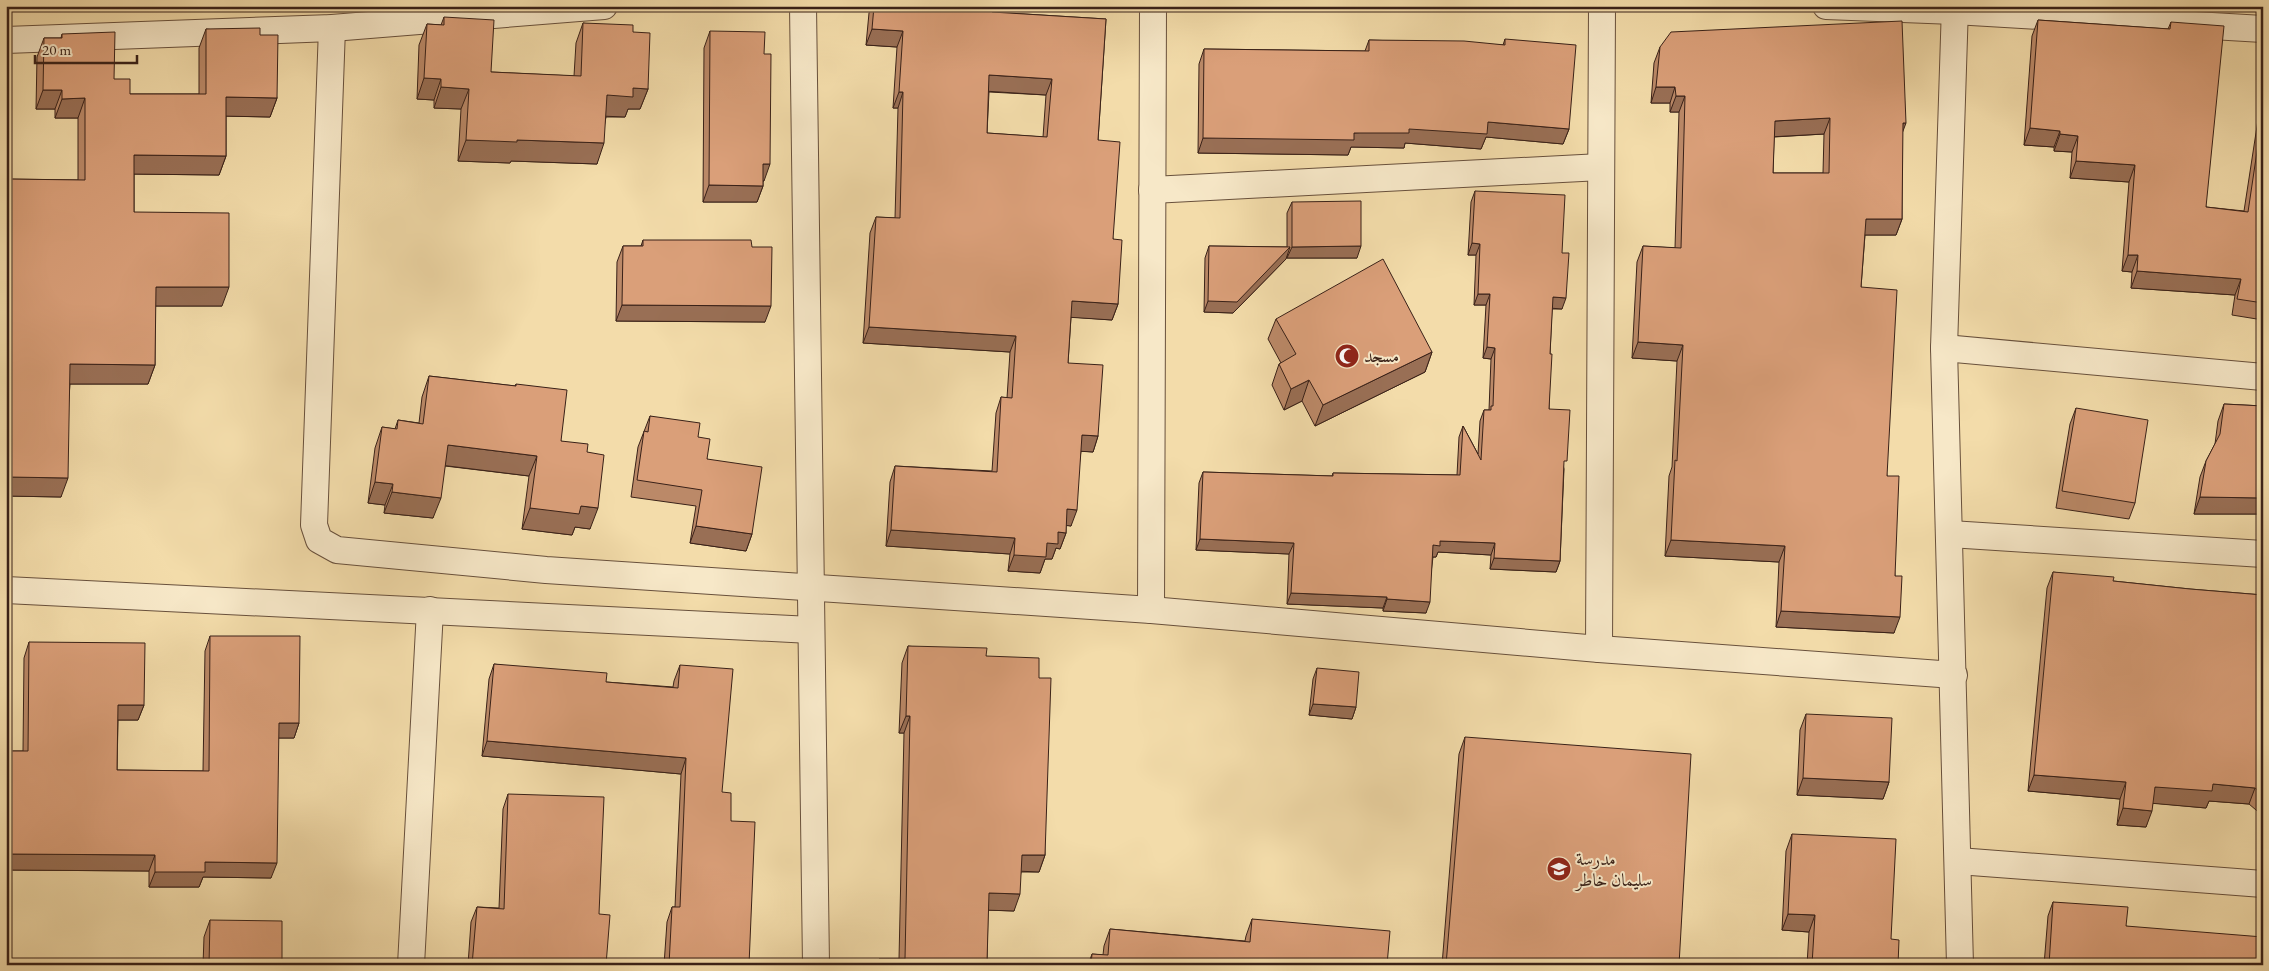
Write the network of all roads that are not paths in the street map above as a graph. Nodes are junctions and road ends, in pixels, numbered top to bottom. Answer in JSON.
{"nodes":[{"id":1,"x":604,"y":6,"type":"edge"},
{"id":2,"x":804,"y":6,"type":"edge"},
{"id":3,"x":1152,"y":6,"type":"edge"},
{"id":4,"x":1602,"y":6,"type":"edge"},
{"id":5,"x":1826,"y":6,"type":"edge"},
{"id":6,"x":1954,"y":8,"type":"edge"},
{"id":7,"x":332,"y":28,"type":"junction"},
{"id":8,"x":2263,"y":29,"type":"edge"},
{"id":9,"x":6,"y":40,"type":"edge"},
{"id":10,"x":1601,"y":167,"type":"junction"},
{"id":11,"x":1152,"y":190,"type":"junction"},
{"id":12,"x":1944,"y":348,"type":"junction"},
{"id":13,"x":2263,"y":377,"type":"edge"},
{"id":14,"x":1950,"y":534,"type":"junction"},
{"id":15,"x":2263,"y":554,"type":"edge"},
{"id":16,"x":811,"y":586,"type":"junction"},
{"id":17,"x":6,"y":590,"type":"edge"},
{"id":18,"x":430,"y":610,"type":"junction"},
{"id":19,"x":1151,"y":610,"type":"junction"},
{"id":20,"x":812,"y":630,"type":"junction"},
{"id":21,"x":1599,"y":649,"type":"junction"},
{"id":22,"x":1954,"y":675,"type":"junction"},
{"id":23,"x":1958,"y":861,"type":"junction"},
{"id":24,"x":2263,"y":884,"type":"edge"},
{"id":25,"x":411,"y":965,"type":"edge"},
{"id":26,"x":816,"y":965,"type":"edge"},
{"id":27,"x":1960,"y":965,"type":"edge"}],
"edges":[{"from":1,"to":7,"type":"street"},
{"from":2,"to":16,"type":"street"},
{"from":3,"to":11,"type":"street"},
{"from":4,"to":10,"type":"street"},
{"from":5,"to":6,"type":"street"},
{"from":6,"to":8,"type":"street"},
{"from":6,"to":12,"type":"street"},
{"from":7,"to":9,"type":"street"},
{"from":7,"to":16,"type":"street"},
{"from":10,"to":11,"type":"street"},
{"from":10,"to":21,"type":"street"},
{"from":11,"to":19,"type":"street"},
{"from":12,"to":13,"type":"street"},
{"from":12,"to":14,"type":"street"},
{"from":14,"to":15,"type":"street"},
{"from":14,"to":22,"type":"street"},
{"from":16,"to":19,"type":"street"},
{"from":16,"to":20,"type":"street"},
{"from":17,"to":18,"type":"street"},
{"from":18,"to":20,"type":"street"},
{"from":18,"to":25,"type":"street"},
{"from":19,"to":21,"type":"street"},
{"from":20,"to":26,"type":"street"},
{"from":21,"to":22,"type":"street"},
{"from":22,"to":23,"type":"street"},
{"from":23,"to":24,"type":"street"},
{"from":23,"to":27,"type":"street"}]}
